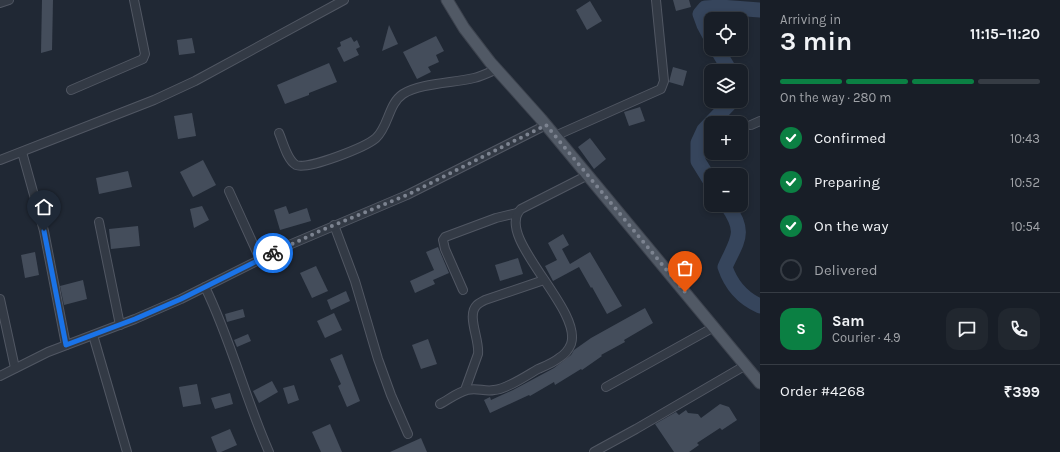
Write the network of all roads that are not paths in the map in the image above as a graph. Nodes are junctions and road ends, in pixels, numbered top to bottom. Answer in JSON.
{"nodes":[{"id":1,"x":9,"y":0,"type":"edge"},
{"id":2,"x":134,"y":0,"type":"edge"},
{"id":3,"x":344,"y":0,"type":"edge"},
{"id":4,"x":447,"y":0,"type":"edge"},
{"id":5,"x":656,"y":0,"type":"edge"},
{"id":6,"x":0,"y":3,"type":"edge"},
{"id":7,"x":497,"y":69,"type":"junction"},
{"id":8,"x":71,"y":90,"type":"dead end"},
{"id":9,"x":760,"y":121,"type":"edge"},
{"id":10,"x":546,"y":125,"type":"junction"},
{"id":11,"x":751,"y":125,"type":"dead end"},
{"id":12,"x":279,"y":133,"type":"dead end"},
{"id":13,"x":555,"y":136,"type":"junction"},
{"id":14,"x":22,"y":152,"type":"junction"},
{"id":15,"x":0,"y":160,"type":"edge"},
{"id":16,"x":588,"y":175,"type":"junction"},
{"id":17,"x":229,"y":191,"type":"dead end"},
{"id":18,"x":516,"y":213,"type":"junction"},
{"id":19,"x":99,"y":222,"type":"dead end"},
{"id":20,"x":334,"y":225,"type":"junction"},
{"id":21,"x":260,"y":259,"type":"junction"},
{"id":22,"x":544,"y":280,"type":"junction"},
{"id":23,"x":205,"y":287,"type":"junction"},
{"id":24,"x":463,"y":290,"type":"dead end"},
{"id":25,"x":0,"y":299,"type":"edge"},
{"id":26,"x":120,"y":325,"type":"junction"},
{"id":27,"x":714,"y":327,"type":"junction"},
{"id":28,"x":93,"y":335,"type":"junction"},
{"id":29,"x":66,"y":345,"type":"junction"},
{"id":30,"x":746,"y":365,"type":"junction"},
{"id":31,"x":15,"y":368,"type":"junction"},
{"id":32,"x":0,"y":376,"type":"edge"},
{"id":33,"x":760,"y":383,"type":"edge"},
{"id":34,"x":606,"y":388,"type":"dead end"},
{"id":35,"x":465,"y":390,"type":"junction"},
{"id":36,"x":440,"y":404,"type":"dead end"},
{"id":37,"x":408,"y":434,"type":"dead end"},
{"id":38,"x":127,"y":452,"type":"edge"},
{"id":39,"x":269,"y":452,"type":"edge"},
{"id":40,"x":594,"y":452,"type":"edge"}],
"edges":[{"from":1,"to":6,"type":"street"},
{"from":2,"to":8,"type":"street"},
{"from":3,"to":14,"type":"street"},
{"from":4,"to":7,"type":"main road"},
{"from":5,"to":13,"type":"street"},
{"from":7,"to":10,"type":"main road"},
{"from":7,"to":12,"type":"street"},
{"from":9,"to":11,"type":"street"},
{"from":10,"to":13,"type":"main road"},
{"from":10,"to":20,"type":"street"},
{"from":13,"to":16,"type":"main road"},
{"from":14,"to":15,"type":"street"},
{"from":14,"to":29,"type":"street"},
{"from":16,"to":18,"type":"street"},
{"from":16,"to":27,"type":"main road"},
{"from":17,"to":21,"type":"street"},
{"from":18,"to":22,"type":"street"},
{"from":18,"to":24,"type":"street"},
{"from":19,"to":26,"type":"street"},
{"from":20,"to":21,"type":"street"},
{"from":20,"to":37,"type":"street"},
{"from":21,"to":23,"type":"street"},
{"from":22,"to":35,"type":"street"},
{"from":22,"to":35,"type":"street"},
{"from":23,"to":26,"type":"street"},
{"from":23,"to":39,"type":"street"},
{"from":25,"to":31,"type":"street"},
{"from":26,"to":28,"type":"street"},
{"from":27,"to":30,"type":"main road"},
{"from":27,"to":34,"type":"street"},
{"from":28,"to":29,"type":"street"},
{"from":28,"to":38,"type":"street"},
{"from":29,"to":31,"type":"street"},
{"from":30,"to":33,"type":"main road"},
{"from":30,"to":40,"type":"street"},
{"from":31,"to":32,"type":"street"},
{"from":35,"to":36,"type":"street"}]}
